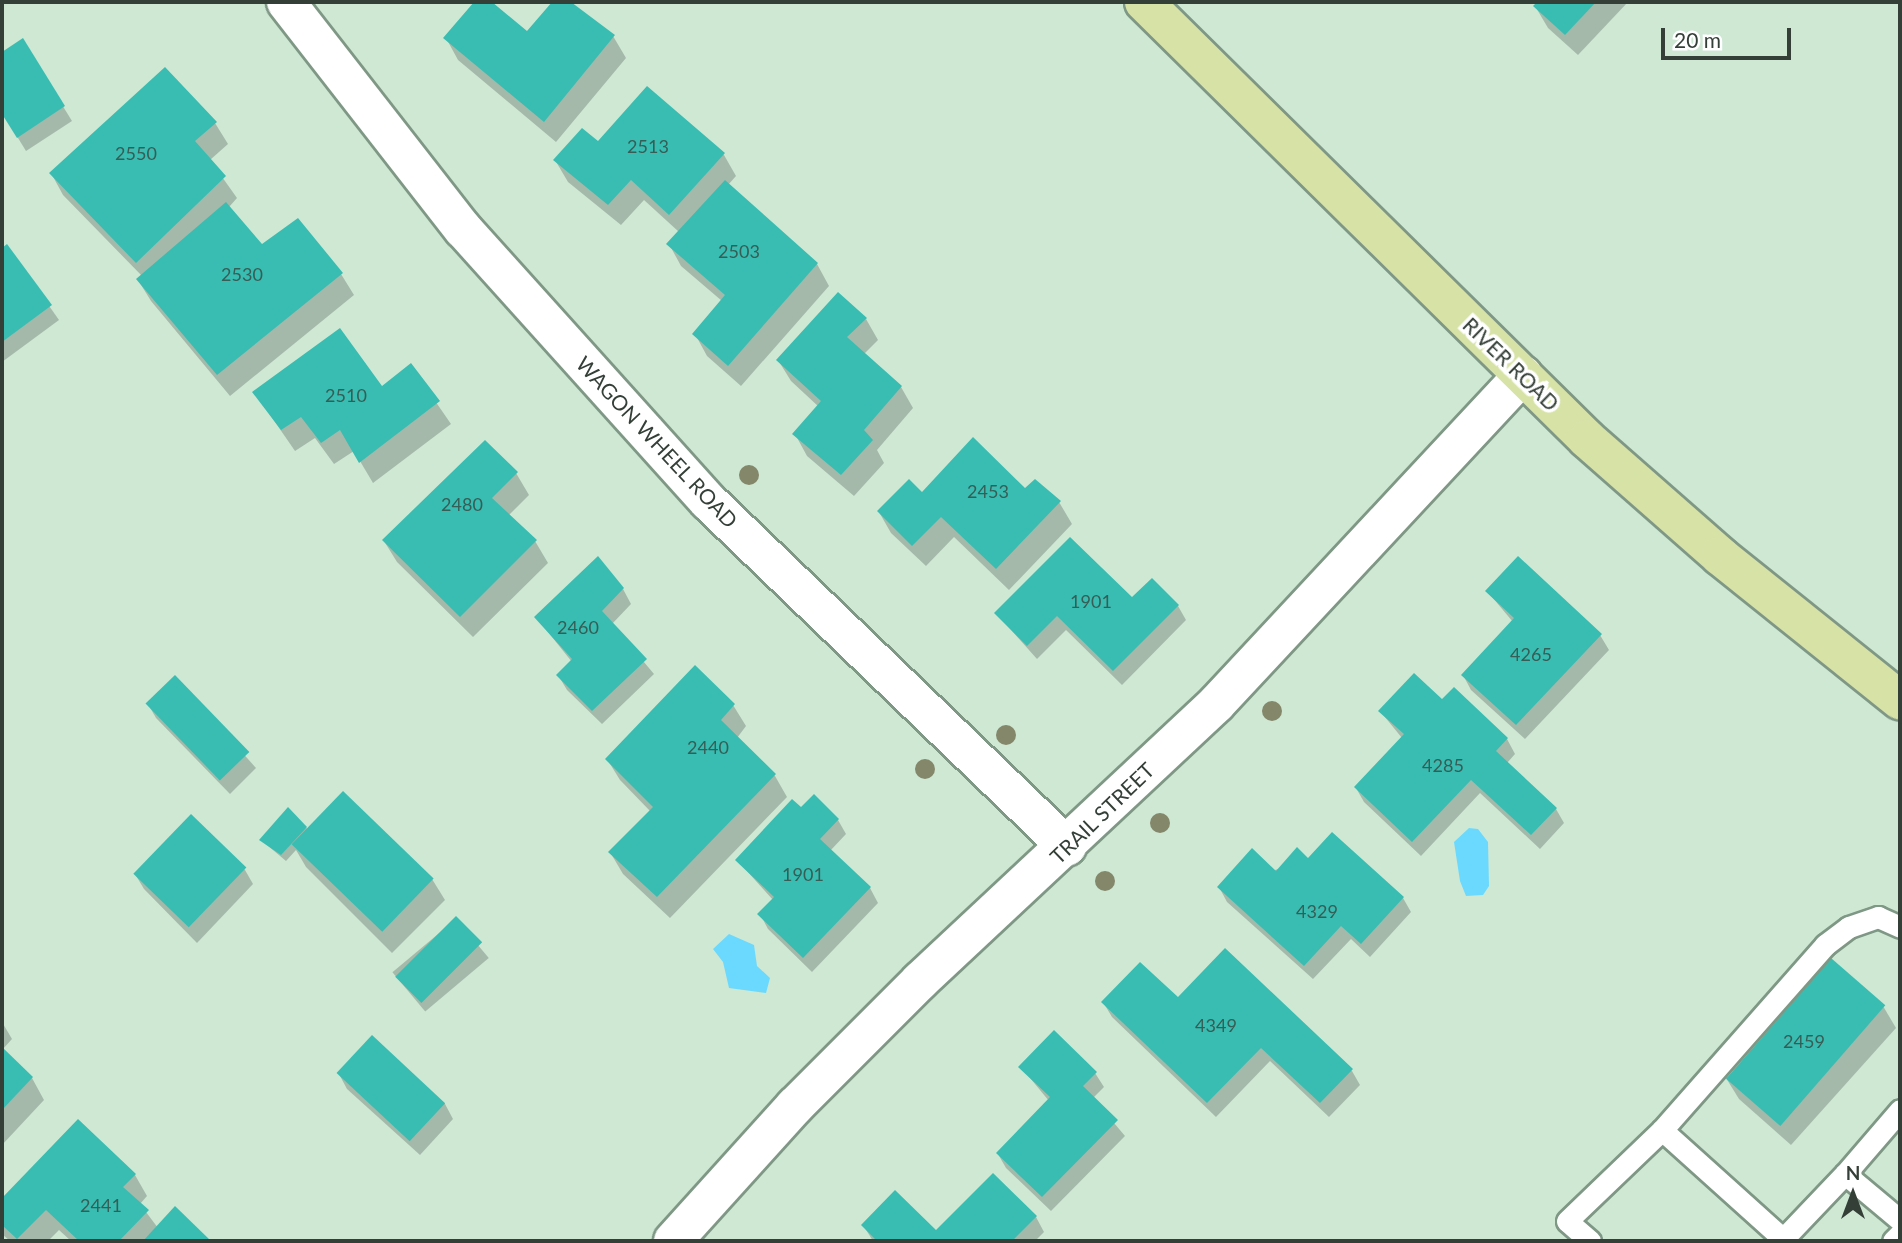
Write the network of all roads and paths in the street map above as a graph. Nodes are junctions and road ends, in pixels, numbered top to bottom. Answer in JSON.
{"nodes":[{"id":1,"x":286,"y":2,"type":"edge"},
{"id":2,"x":1144,"y":2,"type":"edge"},
{"id":3,"x":1523,"y":375,"type":"junction"},
{"id":4,"x":1900,"y":700,"type":"edge"},
{"id":5,"x":1067,"y":848,"type":"junction"},
{"id":6,"x":1900,"y":927,"type":"edge"},
{"id":7,"x":1900,"y":1110,"type":"edge"},
{"id":8,"x":1661,"y":1130,"type":"junction"},
{"id":9,"x":1845,"y":1174,"type":"junction"},
{"id":10,"x":1900,"y":1220,"type":"edge"},
{"id":11,"x":1900,"y":1234,"type":"edge"},
{"id":12,"x":1784,"y":1240,"type":"edge"},
{"id":13,"x":673,"y":1241,"type":"edge"},
{"id":14,"x":1590,"y":1241,"type":"edge"},
{"id":15,"x":1893,"y":1241,"type":"edge"}],
"edges":[{"from":1,"to":5,"type":"street","name":"WAGON WHEEL ROAD"},
{"from":2,"to":3,"type":"main road","name":"RIVER ROAD"},
{"from":3,"to":4,"type":"main road","name":"RIVER ROAD"},
{"from":3,"to":5,"type":"street","name":"TRAIL STREET"},
{"from":5,"to":13,"type":"street","name":"TRAIL STREET"},
{"from":6,"to":8,"type":"lane"},
{"from":7,"to":9,"type":"lane"},
{"from":8,"to":12,"type":"lane"},
{"from":8,"to":14,"type":"lane"},
{"from":9,"to":10,"type":"lane"},
{"from":9,"to":12,"type":"lane"},
{"from":11,"to":15,"type":"lane"}]}
